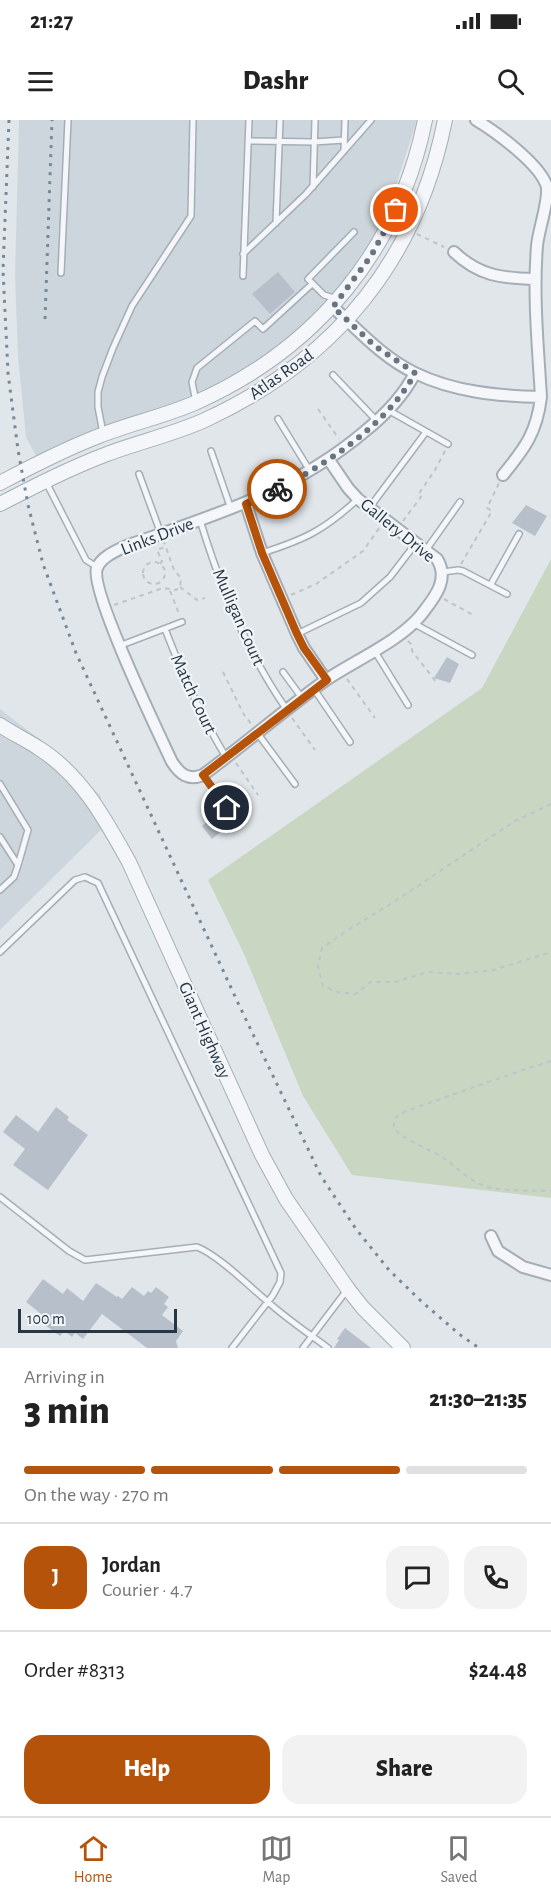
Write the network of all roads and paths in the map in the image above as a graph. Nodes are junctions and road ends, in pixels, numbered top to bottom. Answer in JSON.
{"nodes":[{"id":1,"x":68,"y":120,"type":"edge"},
{"id":2,"x":193,"y":120,"type":"edge"},
{"id":3,"x":249,"y":120,"type":"edge"},
{"id":4,"x":280,"y":120,"type":"edge"},
{"id":5,"x":315,"y":120,"type":"edge"},
{"id":6,"x":345,"y":120,"type":"edge"},
{"id":7,"x":371,"y":120,"type":"edge"},
{"id":8,"x":425,"y":120,"type":"edge"},
{"id":9,"x":445,"y":120,"type":"edge"},
{"id":10,"x":476,"y":120,"type":"edge"},
{"id":11,"x":344,"y":140,"type":"junction"},
{"id":12,"x":248,"y":141,"type":"junction"},
{"id":13,"x":279,"y":141,"type":"junction"},
{"id":14,"x":314,"y":142,"type":"junction"},
{"id":15,"x":344,"y":152,"type":"junction"},
{"id":16,"x":313,"y":187,"type":"junction"},
{"id":17,"x":276,"y":223,"type":"junction"},
{"id":18,"x":409,"y":229,"type":"junction"},
{"id":19,"x":354,"y":232,"type":"dead end"},
{"id":20,"x":454,"y":252,"type":"joint"},
{"id":21,"x":243,"y":254,"type":"junction"},
{"id":22,"x":62,"y":273,"type":"dead end"},
{"id":23,"x":243,"y":276,"type":"dead end"},
{"id":24,"x":535,"y":279,"type":"junction"},
{"id":25,"x":312,"y":284,"type":"junction"},
{"id":26,"x":336,"y":303,"type":"junction"},
{"id":27,"x":347,"y":320,"type":"junction"},
{"id":28,"x":415,"y":373,"type":"junction"},
{"id":29,"x":333,"y":375,"type":"dead end"},
{"id":30,"x":541,"y":397,"type":"junction"},
{"id":31,"x":196,"y":402,"type":"junction"},
{"id":32,"x":318,"y":409,"type":"dead end"},
{"id":33,"x":388,"y":410,"type":"junction"},
{"id":34,"x":278,"y":419,"type":"dead end"},
{"id":35,"x":377,"y":421,"type":"junction"},
{"id":36,"x":426,"y":432,"type":"junction"},
{"id":37,"x":104,"y":434,"type":"junction"},
{"id":38,"x":448,"y":444,"type":"joint"},
{"id":39,"x":345,"y":447,"type":"junction"},
{"id":40,"x":211,"y":450,"type":"dead end"},
{"id":41,"x":329,"y":460,"type":"junction"},
{"id":42,"x":310,"y":471,"type":"junction"},
{"id":43,"x":139,"y":474,"type":"dead end"},
{"id":44,"x":503,"y":475,"type":"joint"},
{"id":45,"x":45,"y":482,"type":"junction"},
{"id":46,"x":0,"y":483,"type":"edge"},
{"id":47,"x":358,"y":499,"type":"junction"},
{"id":48,"x":460,"y":502,"type":"dead end"},
{"id":49,"x":0,"y":504,"type":"edge"},
{"id":50,"x":246,"y":504,"type":"junction"},
{"id":51,"x":370,"y":507,"type":"junction"},
{"id":52,"x":231,"y":509,"type":"junction"},
{"id":53,"x":200,"y":520,"type":"junction"},
{"id":54,"x":386,"y":520,"type":"junction"},
{"id":55,"x":397,"y":528,"type":"junction"},
{"id":56,"x":161,"y":534,"type":"junction"},
{"id":57,"x":519,"y":534,"type":"dead end"},
{"id":58,"x":416,"y":543,"type":"junction"},
{"id":59,"x":165,"y":546,"type":"junction"},
{"id":60,"x":426,"y":550,"type":"junction"},
{"id":61,"x":262,"y":553,"type":"junction"},
{"id":62,"x":160,"y":564,"type":"junction"},
{"id":63,"x":97,"y":567,"type":"junction"},
{"id":64,"x":458,"y":570,"type":"junction"},
{"id":65,"x":442,"y":572,"type":"junction"},
{"id":66,"x":156,"y":584,"type":"junction"},
{"id":67,"x":491,"y":584,"type":"junction"},
{"id":68,"x":180,"y":587,"type":"junction"},
{"id":69,"x":158,"y":590,"type":"junction"},
{"id":70,"x":170,"y":590,"type":"junction"},
{"id":71,"x":435,"y":594,"type":"junction"},
{"id":72,"x":507,"y":594,"type":"dead end"},
{"id":73,"x":205,"y":598,"type":"dead end"},
{"id":74,"x":282,"y":599,"type":"junction"},
{"id":75,"x":106,"y":608,"type":"junction"},
{"id":76,"x":472,"y":615,"type":"dead end"},
{"id":77,"x":183,"y":622,"type":"joint"},
{"id":78,"x":413,"y":623,"type":"junction"},
{"id":79,"x":165,"y":629,"type":"junction"},
{"id":80,"x":401,"y":633,"type":"junction"},
{"id":81,"x":297,"y":634,"type":"junction"},
{"id":82,"x":119,"y":646,"type":"junction"},
{"id":83,"x":374,"y":650,"type":"junction"},
{"id":84,"x":472,"y":655,"type":"dead end"},
{"id":85,"x":341,"y":671,"type":"junction"},
{"id":86,"x":223,"y":672,"type":"dead end"},
{"id":87,"x":283,"y":672,"type":"dead end"},
{"id":88,"x":327,"y":680,"type":"junction"},
{"id":89,"x":437,"y":683,"type":"dead end"},
{"id":90,"x":314,"y":689,"type":"junction"},
{"id":91,"x":302,"y":698,"type":"junction"},
{"id":92,"x":408,"y":705,"type":"dead end"},
{"id":93,"x":287,"y":710,"type":"junction"},
{"id":94,"x":375,"y":718,"type":"dead end"},
{"id":95,"x":0,"y":725,"type":"edge"},
{"id":96,"x":258,"y":734,"type":"junction"},
{"id":97,"x":350,"y":742,"type":"dead end"},
{"id":98,"x":315,"y":750,"type":"dead end"},
{"id":99,"x":229,"y":757,"type":"junction"},
{"id":100,"x":200,"y":776,"type":"junction"},
{"id":101,"x":0,"y":784,"type":"edge"},
{"id":102,"x":295,"y":784,"type":"dead end"},
{"id":103,"x":258,"y":795,"type":"dead end"},
{"id":104,"x":551,"y":804,"type":"edge"},
{"id":105,"x":239,"y":824,"type":"dead end"},
{"id":106,"x":0,"y":837,"type":"edge"},
{"id":107,"x":18,"y":865,"type":"junction"},
{"id":108,"x":0,"y":890,"type":"edge"},
{"id":109,"x":0,"y":952,"type":"edge"},
{"id":110,"x":551,"y":952,"type":"edge"},
{"id":111,"x":551,"y":1061,"type":"edge"},
{"id":112,"x":551,"y":1191,"type":"edge"},
{"id":113,"x":0,"y":1197,"type":"edge"},
{"id":114,"x":491,"y":1236,"type":"dead end"},
{"id":115,"x":551,"y":1275,"type":"edge"},
{"id":116,"x":348,"y":1289,"type":"junction"},
{"id":117,"x":268,"y":1302,"type":"junction"},
{"id":118,"x":312,"y":1336,"type":"junction"},
{"id":119,"x":232,"y":1348,"type":"edge"},
{"id":120,"x":303,"y":1348,"type":"edge"},
{"id":121,"x":328,"y":1348,"type":"edge"},
{"id":122,"x":403,"y":1348,"type":"edge"}],
"edges":[{"from":1,"to":22,"type":"lane"},
{"from":2,"to":37,"type":"lane"},
{"from":3,"to":12,"type":"lane"},
{"from":4,"to":13,"type":"lane"},
{"from":5,"to":14,"type":"lane"},
{"from":6,"to":11,"type":"lane"},
{"from":7,"to":15,"type":"lane"},
{"from":8,"to":26,"type":"street","name":"Atlas Road"},
{"from":9,"to":18,"type":"street","name":"Atlas Road"},
{"from":10,"to":24,"type":"street"},
{"from":11,"to":14,"type":"lane"},
{"from":11,"to":15,"type":"lane"},
{"from":12,"to":13,"type":"lane"},
{"from":12,"to":21,"type":"lane"},
{"from":13,"to":14,"type":"lane"},
{"from":13,"to":17,"type":"lane"},
{"from":14,"to":16,"type":"lane"},
{"from":15,"to":16,"type":"lane"},
{"from":16,"to":17,"type":"lane"},
{"from":17,"to":21,"type":"lane"},
{"from":18,"to":20,"type":"path"},
{"from":18,"to":27,"type":"street","name":"Atlas Road"},
{"from":19,"to":25,"type":"lane"},
{"from":20,"to":24,"type":"street"},
{"from":21,"to":23,"type":"lane"},
{"from":24,"to":30,"type":"street"},
{"from":25,"to":26,"type":"lane"},
{"from":25,"to":31,"type":"lane"},
{"from":26,"to":27,"type":"street"},
{"from":26,"to":31,"type":"street","name":"Atlas Road"},
{"from":27,"to":28,"type":"street"},
{"from":27,"to":45,"type":"street","name":"Atlas Road"},
{"from":28,"to":30,"type":"street"},
{"from":28,"to":33,"type":"street","name":"Links Drive"},
{"from":29,"to":35,"type":"lane"},
{"from":30,"to":44,"type":"street"},
{"from":31,"to":37,"type":"street","name":"Atlas Road"},
{"from":32,"to":39,"type":"path"},
{"from":33,"to":35,"type":"street","name":"Links Drive"},
{"from":33,"to":36,"type":"lane"},
{"from":34,"to":42,"type":"lane"},
{"from":35,"to":39,"type":"street","name":"Links Drive"},
{"from":36,"to":38,"type":"lane"},
{"from":36,"to":51,"type":"lane"},
{"from":37,"to":46,"type":"street","name":"Atlas Road"},
{"from":38,"to":55,"type":"path"},
{"from":39,"to":41,"type":"street","name":"Links Drive"},
{"from":40,"to":52,"type":"lane"},
{"from":41,"to":42,"type":"street","name":"Links Drive"},
{"from":41,"to":47,"type":"street","name":"Gallery Drive"},
{"from":42,"to":50,"type":"street","name":"Links Drive"},
{"from":43,"to":56,"type":"lane"},
{"from":44,"to":64,"type":"path"},
{"from":45,"to":49,"type":"street","name":"Atlas Road"},
{"from":45,"to":63,"type":"lane"},
{"from":47,"to":51,"type":"street","name":"Gallery Drive"},
{"from":47,"to":61,"type":"lane"},
{"from":48,"to":60,"type":"lane"},
{"from":50,"to":52,"type":"street","name":"Links Drive"},
{"from":50,"to":61,"type":"street"},
{"from":51,"to":54,"type":"street","name":"Gallery Drive"},
{"from":52,"to":53,"type":"street","name":"Links Drive"},
{"from":53,"to":56,"type":"street","name":"Links Drive"},
{"from":53,"to":93,"type":"lane","name":"Mulligan Court"},
{"from":54,"to":55,"type":"street","name":"Gallery Drive"},
{"from":54,"to":74,"type":"path"},
{"from":55,"to":58,"type":"street","name":"Gallery Drive"},
{"from":56,"to":59,"type":"path"},
{"from":56,"to":63,"type":"street","name":"Links Drive"},
{"from":57,"to":67,"type":"lane"},
{"from":58,"to":60,"type":"street","name":"Gallery Drive"},
{"from":58,"to":81,"type":"lane"},
{"from":59,"to":62,"type":"path"},
{"from":59,"to":68,"type":"path"},
{"from":60,"to":65,"type":"street","name":"Gallery Drive"},
{"from":61,"to":74,"type":"street"},
{"from":62,"to":66,"type":"path"},
{"from":62,"to":66,"type":"path"},
{"from":63,"to":75,"type":"street"},
{"from":64,"to":65,"type":"lane"},
{"from":64,"to":67,"type":"lane"},
{"from":65,"to":71,"type":"street","name":"Gallery Drive"},
{"from":66,"to":69,"type":"path"},
{"from":67,"to":72,"type":"lane"},
{"from":68,"to":70,"type":"path"},
{"from":68,"to":73,"type":"path"},
{"from":69,"to":70,"type":"path"},
{"from":69,"to":75,"type":"path"},
{"from":70,"to":77,"type":"path"},
{"from":71,"to":76,"type":"path"},
{"from":71,"to":78,"type":"street","name":"Gallery Drive"},
{"from":74,"to":81,"type":"street"},
{"from":75,"to":82,"type":"street"},
{"from":77,"to":79,"type":"lane"},
{"from":78,"to":80,"type":"street","name":"Gallery Drive"},
{"from":78,"to":84,"type":"lane"},
{"from":79,"to":82,"type":"lane"},
{"from":79,"to":99,"type":"lane","name":"Match Court"},
{"from":80,"to":83,"type":"street","name":"Gallery Drive"},
{"from":80,"to":89,"type":"path"},
{"from":81,"to":88,"type":"street"},
{"from":82,"to":100,"type":"street"},
{"from":83,"to":85,"type":"street","name":"Gallery Drive"},
{"from":83,"to":92,"type":"lane"},
{"from":85,"to":88,"type":"street","name":"Gallery Drive"},
{"from":85,"to":94,"type":"path"},
{"from":86,"to":96,"type":"path"},
{"from":87,"to":91,"type":"lane"},
{"from":88,"to":90,"type":"street","name":"Gallery Drive"},
{"from":90,"to":91,"type":"street","name":"Gallery Drive"},
{"from":90,"to":97,"type":"lane"},
{"from":91,"to":93,"type":"street","name":"Gallery Drive"},
{"from":93,"to":96,"type":"street","name":"Gallery Drive"},
{"from":93,"to":98,"type":"path"},
{"from":95,"to":116,"type":"street","name":"Giant Highway"},
{"from":96,"to":99,"type":"street","name":"Gallery Drive"},
{"from":96,"to":102,"type":"lane"},
{"from":99,"to":100,"type":"street","name":"Gallery Drive"},
{"from":99,"to":103,"type":"path"},
{"from":100,"to":105,"type":"lane"},
{"from":101,"to":107,"type":"lane"},
{"from":104,"to":110,"type":"path"},
{"from":106,"to":107,"type":"lane"},
{"from":107,"to":108,"type":"lane"},
{"from":109,"to":117,"type":"lane"},
{"from":111,"to":112,"type":"path"},
{"from":113,"to":117,"type":"lane"},
{"from":114,"to":115,"type":"street"},
{"from":116,"to":118,"type":"lane"},
{"from":116,"to":122,"type":"street","name":"Giant Highway"},
{"from":117,"to":118,"type":"lane"},
{"from":117,"to":119,"type":"lane"},
{"from":118,"to":120,"type":"lane"},
{"from":118,"to":121,"type":"lane"}]}
